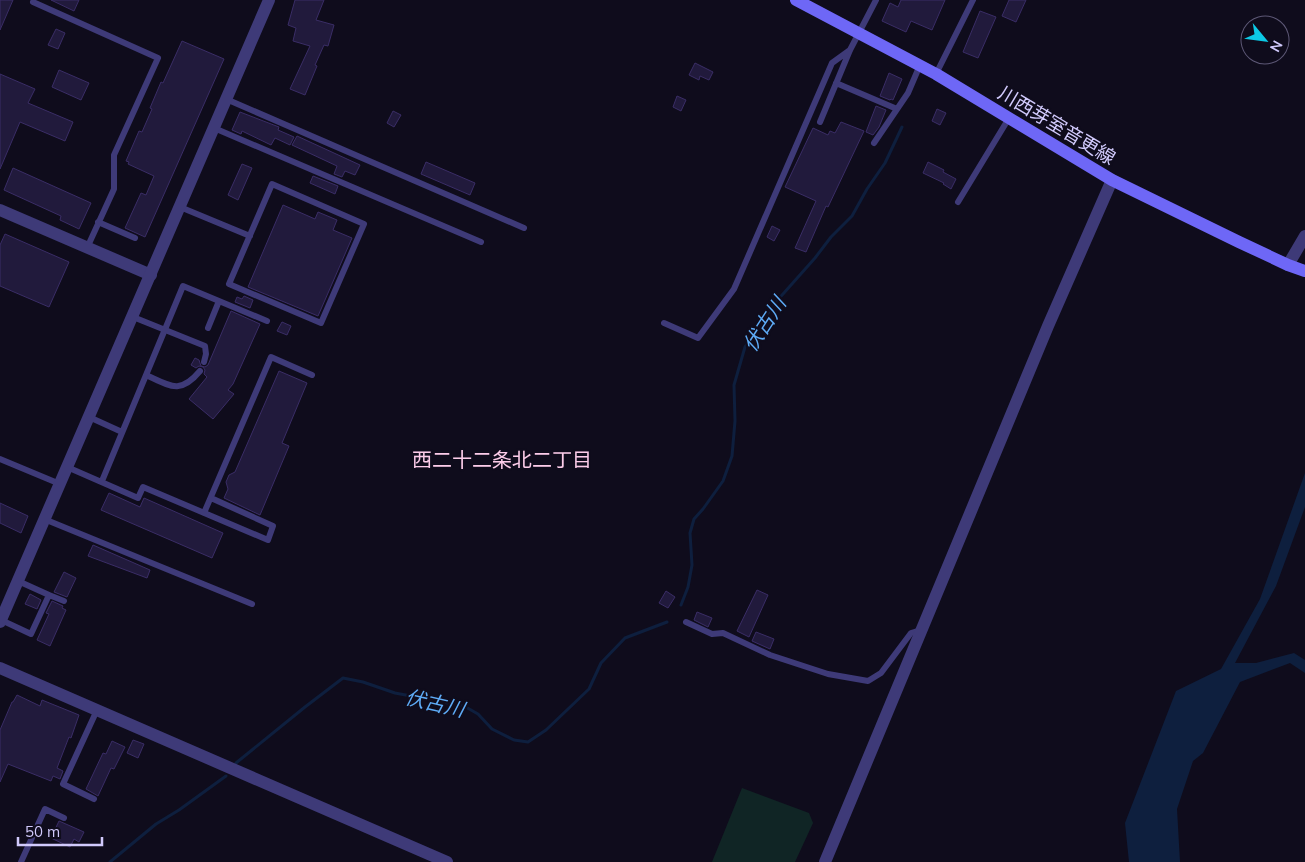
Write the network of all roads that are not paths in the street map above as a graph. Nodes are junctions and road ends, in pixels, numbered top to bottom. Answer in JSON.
{"nodes":[{"id":1,"x":269,"y":0,"type":"edge"},
{"id":2,"x":796,"y":0,"type":"edge"},
{"id":3,"x":876,"y":0,"type":"edge"},
{"id":4,"x":973,"y":0,"type":"edge"},
{"id":5,"x":33,"y":2,"type":"dead end"},
{"id":6,"x":860,"y":33,"type":"junction"},
{"id":7,"x":850,"y":50,"type":"junction"},
{"id":8,"x":920,"y":65,"type":"junction"},
{"id":9,"x":936,"y":74,"type":"junction"},
{"id":10,"x":836,"y":83,"type":"junction"},
{"id":11,"x":226,"y":99,"type":"junction"},
{"id":12,"x":897,"y":109,"type":"junction"},
{"id":13,"x":1009,"y":118,"type":"junction"},
{"id":14,"x":820,"y":122,"type":"dead end"},
{"id":15,"x":214,"y":128,"type":"junction"},
{"id":16,"x":874,"y":143,"type":"dead end"},
{"id":17,"x":1112,"y":180,"type":"junction"},
{"id":18,"x":958,"y":202,"type":"dead end"},
{"id":19,"x":180,"y":207,"type":"junction"},
{"id":20,"x":0,"y":210,"type":"edge"},
{"id":21,"x":98,"y":222,"type":"junction"},
{"id":22,"x":524,"y":228,"type":"dead end"},
{"id":23,"x":250,"y":236,"type":"junction"},
{"id":24,"x":1305,"y":236,"type":"edge"},
{"id":25,"x":135,"y":238,"type":"dead end"},
{"id":26,"x":481,"y":242,"type":"dead end"},
{"id":27,"x":87,"y":248,"type":"junction"},
{"id":28,"x":1288,"y":265,"type":"junction"},
{"id":29,"x":1305,"y":271,"type":"edge"},
{"id":30,"x":151,"y":275,"type":"junction"},
{"id":31,"x":219,"y":301,"type":"junction"},
{"id":32,"x":133,"y":317,"type":"junction"},
{"id":33,"x":267,"y":321,"type":"dead end"},
{"id":34,"x":664,"y":323,"type":"dead end"},
{"id":35,"x":208,"y":328,"type":"dead end"},
{"id":36,"x":165,"y":330,"type":"junction"},
{"id":37,"x":204,"y":362,"type":"dead end"},
{"id":38,"x":200,"y":371,"type":"dead end"},
{"id":39,"x":146,"y":375,"type":"junction"},
{"id":40,"x":312,"y":375,"type":"dead end"},
{"id":41,"x":89,"y":417,"type":"junction"},
{"id":42,"x":122,"y":432,"type":"junction"},
{"id":43,"x":0,"y":459,"type":"edge"},
{"id":44,"x":67,"y":467,"type":"junction"},
{"id":45,"x":102,"y":482,"type":"junction"},
{"id":46,"x":60,"y":484,"type":"junction"},
{"id":47,"x":211,"y":498,"type":"junction"},
{"id":48,"x":204,"y":513,"type":"junction"},
{"id":49,"x":44,"y":520,"type":"junction"},
{"id":50,"x":18,"y":581,"type":"junction"},
{"id":51,"x":49,"y":595,"type":"junction"},
{"id":52,"x":64,"y":601,"type":"dead end"},
{"id":53,"x":4,"y":602,"type":"edge"},
{"id":54,"x":252,"y":604,"type":"dead end"},
{"id":55,"x":0,"y":621,"type":"edge"},
{"id":56,"x":686,"y":622,"type":"dead end"},
{"id":57,"x":923,"y":630,"type":"junction"},
{"id":58,"x":0,"y":668,"type":"edge"},
{"id":59,"x":97,"y":710,"type":"junction"},
{"id":60,"x":94,"y":799,"type":"dead end"},
{"id":61,"x":64,"y":818,"type":"dead end"},
{"id":62,"x":21,"y":862,"type":"edge"},
{"id":63,"x":447,"y":862,"type":"edge"},
{"id":64,"x":825,"y":862,"type":"edge"}],
"edges":[{"from":1,"to":11,"type":"street"},
{"from":2,"to":6,"type":"main road","name":"川西芽室音更線"},
{"from":3,"to":6,"type":"lane"},
{"from":4,"to":9,"type":"lane"},
{"from":5,"to":21,"type":"lane"},
{"from":6,"to":7,"type":"lane"},
{"from":6,"to":8,"type":"main road","name":"川西芽室音更線"},
{"from":7,"to":10,"type":"lane"},
{"from":7,"to":34,"type":"lane"},
{"from":8,"to":9,"type":"main road","name":"川西芽室音更線"},
{"from":8,"to":12,"type":"lane"},
{"from":9,"to":13,"type":"main road","name":"川西芽室音更線"},
{"from":10,"to":12,"type":"lane"},
{"from":10,"to":14,"type":"lane"},
{"from":11,"to":15,"type":"street"},
{"from":11,"to":22,"type":"lane"},
{"from":12,"to":16,"type":"lane"},
{"from":13,"to":17,"type":"main road","name":"川西芽室音更線"},
{"from":13,"to":18,"type":"lane"},
{"from":15,"to":19,"type":"street"},
{"from":15,"to":26,"type":"lane"},
{"from":17,"to":28,"type":"main road","name":"川西芽室音更線"},
{"from":17,"to":57,"type":"street"},
{"from":19,"to":23,"type":"lane"},
{"from":19,"to":30,"type":"street"},
{"from":20,"to":27,"type":"street"},
{"from":21,"to":25,"type":"lane"},
{"from":21,"to":27,"type":"lane"},
{"from":23,"to":23,"type":"lane"},
{"from":24,"to":28,"type":"street"},
{"from":27,"to":30,"type":"street"},
{"from":28,"to":29,"type":"main road","name":"川西芽室音更線"},
{"from":30,"to":32,"type":"street"},
{"from":31,"to":33,"type":"lane"},
{"from":31,"to":35,"type":"lane"},
{"from":31,"to":36,"type":"lane"},
{"from":32,"to":36,"type":"lane"},
{"from":32,"to":41,"type":"street"},
{"from":36,"to":37,"type":"lane"},
{"from":36,"to":39,"type":"lane"},
{"from":38,"to":39,"type":"lane"},
{"from":39,"to":42,"type":"lane"},
{"from":40,"to":47,"type":"lane"},
{"from":41,"to":42,"type":"lane"},
{"from":41,"to":44,"type":"street"},
{"from":42,"to":45,"type":"lane"},
{"from":43,"to":46,"type":"lane"},
{"from":44,"to":45,"type":"lane"},
{"from":44,"to":46,"type":"street"},
{"from":45,"to":48,"type":"lane"},
{"from":46,"to":49,"type":"street"},
{"from":47,"to":48,"type":"lane"},
{"from":47,"to":48,"type":"lane"},
{"from":49,"to":50,"type":"street"},
{"from":49,"to":54,"type":"lane"},
{"from":50,"to":51,"type":"lane"},
{"from":50,"to":53,"type":"street"},
{"from":51,"to":52,"type":"lane"},
{"from":51,"to":55,"type":"lane"},
{"from":53,"to":55,"type":"street"},
{"from":56,"to":57,"type":"lane"},
{"from":57,"to":64,"type":"street"},
{"from":58,"to":59,"type":"street"},
{"from":59,"to":60,"type":"lane"},
{"from":59,"to":63,"type":"street"},
{"from":61,"to":62,"type":"lane"}]}
